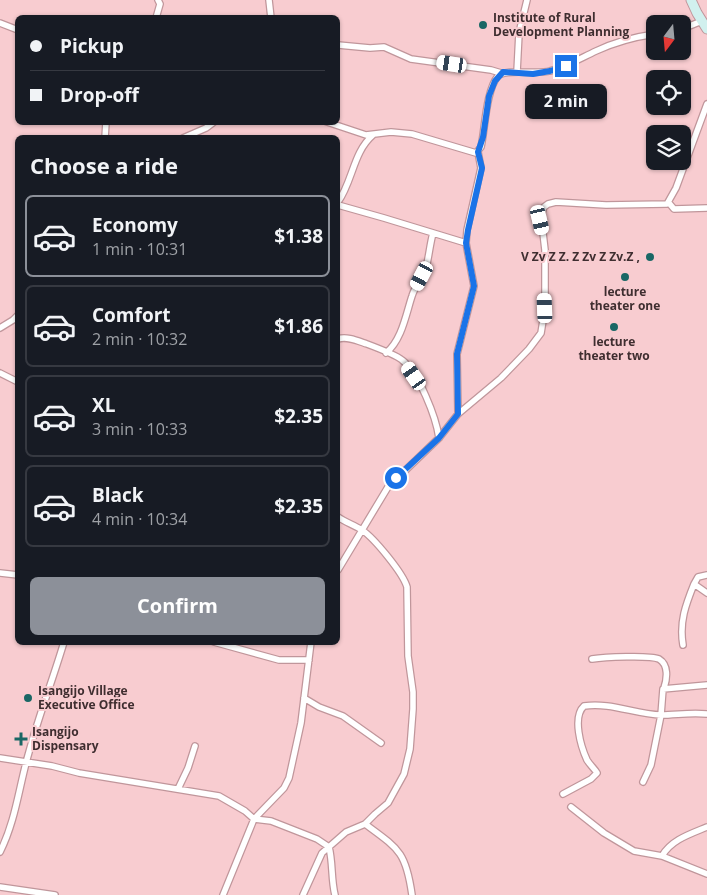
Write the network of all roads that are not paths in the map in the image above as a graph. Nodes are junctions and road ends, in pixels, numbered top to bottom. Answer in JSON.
{"nodes":[{"id":1,"x":158,"y":0,"type":"edge"},
{"id":2,"x":270,"y":0,"type":"edge"},
{"id":3,"x":527,"y":0,"type":"edge"},
{"id":4,"x":691,"y":0,"type":"edge"},
{"id":5,"x":157,"y":15,"type":"edge"},
{"id":6,"x":271,"y":15,"type":"edge"},
{"id":7,"x":0,"y":23,"type":"edge"},
{"id":8,"x":705,"y":25,"type":"edge"},
{"id":9,"x":691,"y":27,"type":"edge"},
{"id":10,"x":15,"y":29,"type":"edge"},
{"id":11,"x":646,"y":36,"type":"edge"},
{"id":12,"x":340,"y":45,"type":"edge"},
{"id":13,"x":517,"y":72,"type":"junction"},
{"id":14,"x":501,"y":73,"type":"junction"},
{"id":15,"x":707,"y":104,"type":"edge"},
{"id":16,"x":210,"y":125,"type":"edge"},
{"id":17,"x":336,"y":125,"type":"edge"},
{"id":18,"x":190,"y":135,"type":"edge"},
{"id":19,"x":373,"y":135,"type":"junction"},
{"id":20,"x":478,"y":152,"type":"junction"},
{"id":21,"x":340,"y":199,"type":"edge"},
{"id":22,"x":669,"y":203,"type":"junction"},
{"id":23,"x":340,"y":205,"type":"edge"},
{"id":24,"x":707,"y":208,"type":"edge"},
{"id":25,"x":433,"y":233,"type":"junction"},
{"id":26,"x":466,"y":243,"type":"junction"},
{"id":27,"x":15,"y":317,"type":"edge"},
{"id":28,"x":0,"y":328,"type":"edge"},
{"id":29,"x":340,"y":338,"type":"edge"},
{"id":30,"x":386,"y":353,"type":"junction"},
{"id":31,"x":0,"y":373,"type":"edge"},
{"id":32,"x":15,"y":380,"type":"edge"},
{"id":33,"x":458,"y":414,"type":"junction"},
{"id":34,"x":439,"y":438,"type":"junction"},
{"id":35,"x":340,"y":518,"type":"edge"},
{"id":36,"x":362,"y":530,"type":"junction"},
{"id":37,"x":340,"y":567,"type":"edge"},
{"id":38,"x":0,"y":573,"type":"edge"},
{"id":39,"x":15,"y":575,"type":"edge"},
{"id":40,"x":707,"y":575,"type":"edge"},
{"id":41,"x":694,"y":584,"type":"junction"},
{"id":42,"x":707,"y":593,"type":"edge"},
{"id":43,"x":63,"y":645,"type":"edge"},
{"id":44,"x":225,"y":645,"type":"edge"},
{"id":45,"x":311,"y":645,"type":"edge"},
{"id":46,"x":682,"y":645,"type":"dead end"},
{"id":47,"x":592,"y":658,"type":"dead end"},
{"id":48,"x":309,"y":660,"type":"junction"},
{"id":49,"x":707,"y":685,"type":"edge"},
{"id":50,"x":664,"y":688,"type":"junction"},
{"id":51,"x":304,"y":698,"type":"junction"},
{"id":52,"x":707,"y":714,"type":"edge"},
{"id":53,"x":661,"y":715,"type":"junction"},
{"id":54,"x":381,"y":743,"type":"dead end"},
{"id":55,"x":195,"y":746,"type":"dead end"},
{"id":56,"x":0,"y":758,"type":"edge"},
{"id":57,"x":26,"y":764,"type":"junction"},
{"id":58,"x":643,"y":782,"type":"dead end"},
{"id":59,"x":178,"y":789,"type":"junction"},
{"id":60,"x":563,"y":794,"type":"dead end"},
{"id":61,"x":571,"y":807,"type":"dead end"},
{"id":62,"x":254,"y":819,"type":"junction"},
{"id":63,"x":365,"y":824,"type":"junction"},
{"id":64,"x":707,"y":827,"type":"edge"},
{"id":65,"x":329,"y":847,"type":"junction"},
{"id":66,"x":0,"y":852,"type":"edge"},
{"id":67,"x":662,"y":856,"type":"junction"},
{"id":68,"x":707,"y":874,"type":"edge"},
{"id":69,"x":0,"y":887,"type":"edge"},
{"id":70,"x":55,"y":895,"type":"edge"},
{"id":71,"x":223,"y":895,"type":"edge"},
{"id":72,"x":303,"y":895,"type":"edge"},
{"id":73,"x":335,"y":895,"type":"edge"},
{"id":74,"x":412,"y":895,"type":"edge"}],
"edges":[{"from":1,"to":5,"type":"street"},
{"from":2,"to":6,"type":"street"},
{"from":3,"to":13,"type":"street"},
{"from":4,"to":8,"type":"street"},
{"from":7,"to":10,"type":"street"},
{"from":8,"to":9,"type":"street"},
{"from":11,"to":13,"type":"street"},
{"from":12,"to":14,"type":"street"},
{"from":13,"to":14,"type":"street"},
{"from":14,"to":20,"type":"street"},
{"from":15,"to":22,"type":"street"},
{"from":16,"to":18,"type":"street"},
{"from":17,"to":19,"type":"street"},
{"from":19,"to":20,"type":"street"},
{"from":19,"to":21,"type":"street"},
{"from":20,"to":26,"type":"street"},
{"from":22,"to":24,"type":"street"},
{"from":22,"to":33,"type":"street"},
{"from":23,"to":25,"type":"street"},
{"from":25,"to":26,"type":"street"},
{"from":25,"to":30,"type":"street"},
{"from":26,"to":33,"type":"street"},
{"from":27,"to":28,"type":"street"},
{"from":29,"to":30,"type":"street"},
{"from":30,"to":34,"type":"street"},
{"from":31,"to":32,"type":"street"},
{"from":33,"to":34,"type":"street"},
{"from":34,"to":36,"type":"street"},
{"from":35,"to":36,"type":"street"},
{"from":36,"to":37,"type":"street"},
{"from":36,"to":63,"type":"street"},
{"from":38,"to":39,"type":"street"},
{"from":40,"to":41,"type":"street"},
{"from":41,"to":42,"type":"street"},
{"from":41,"to":46,"type":"street"},
{"from":43,"to":57,"type":"street"},
{"from":44,"to":48,"type":"street"},
{"from":45,"to":48,"type":"street"},
{"from":47,"to":50,"type":"street"},
{"from":48,"to":51,"type":"street"},
{"from":49,"to":50,"type":"street"},
{"from":50,"to":53,"type":"street"},
{"from":51,"to":54,"type":"street"},
{"from":51,"to":62,"type":"street"},
{"from":52,"to":53,"type":"street"},
{"from":53,"to":58,"type":"street"},
{"from":53,"to":60,"type":"street"},
{"from":55,"to":59,"type":"street"},
{"from":56,"to":57,"type":"street"},
{"from":57,"to":59,"type":"street"},
{"from":57,"to":66,"type":"street"},
{"from":59,"to":62,"type":"street"},
{"from":61,"to":67,"type":"street"},
{"from":62,"to":65,"type":"street"},
{"from":62,"to":71,"type":"street"},
{"from":63,"to":65,"type":"street"},
{"from":63,"to":74,"type":"street"},
{"from":64,"to":67,"type":"street"},
{"from":65,"to":72,"type":"street"},
{"from":65,"to":73,"type":"street"},
{"from":67,"to":68,"type":"street"},
{"from":69,"to":70,"type":"street"}]}
